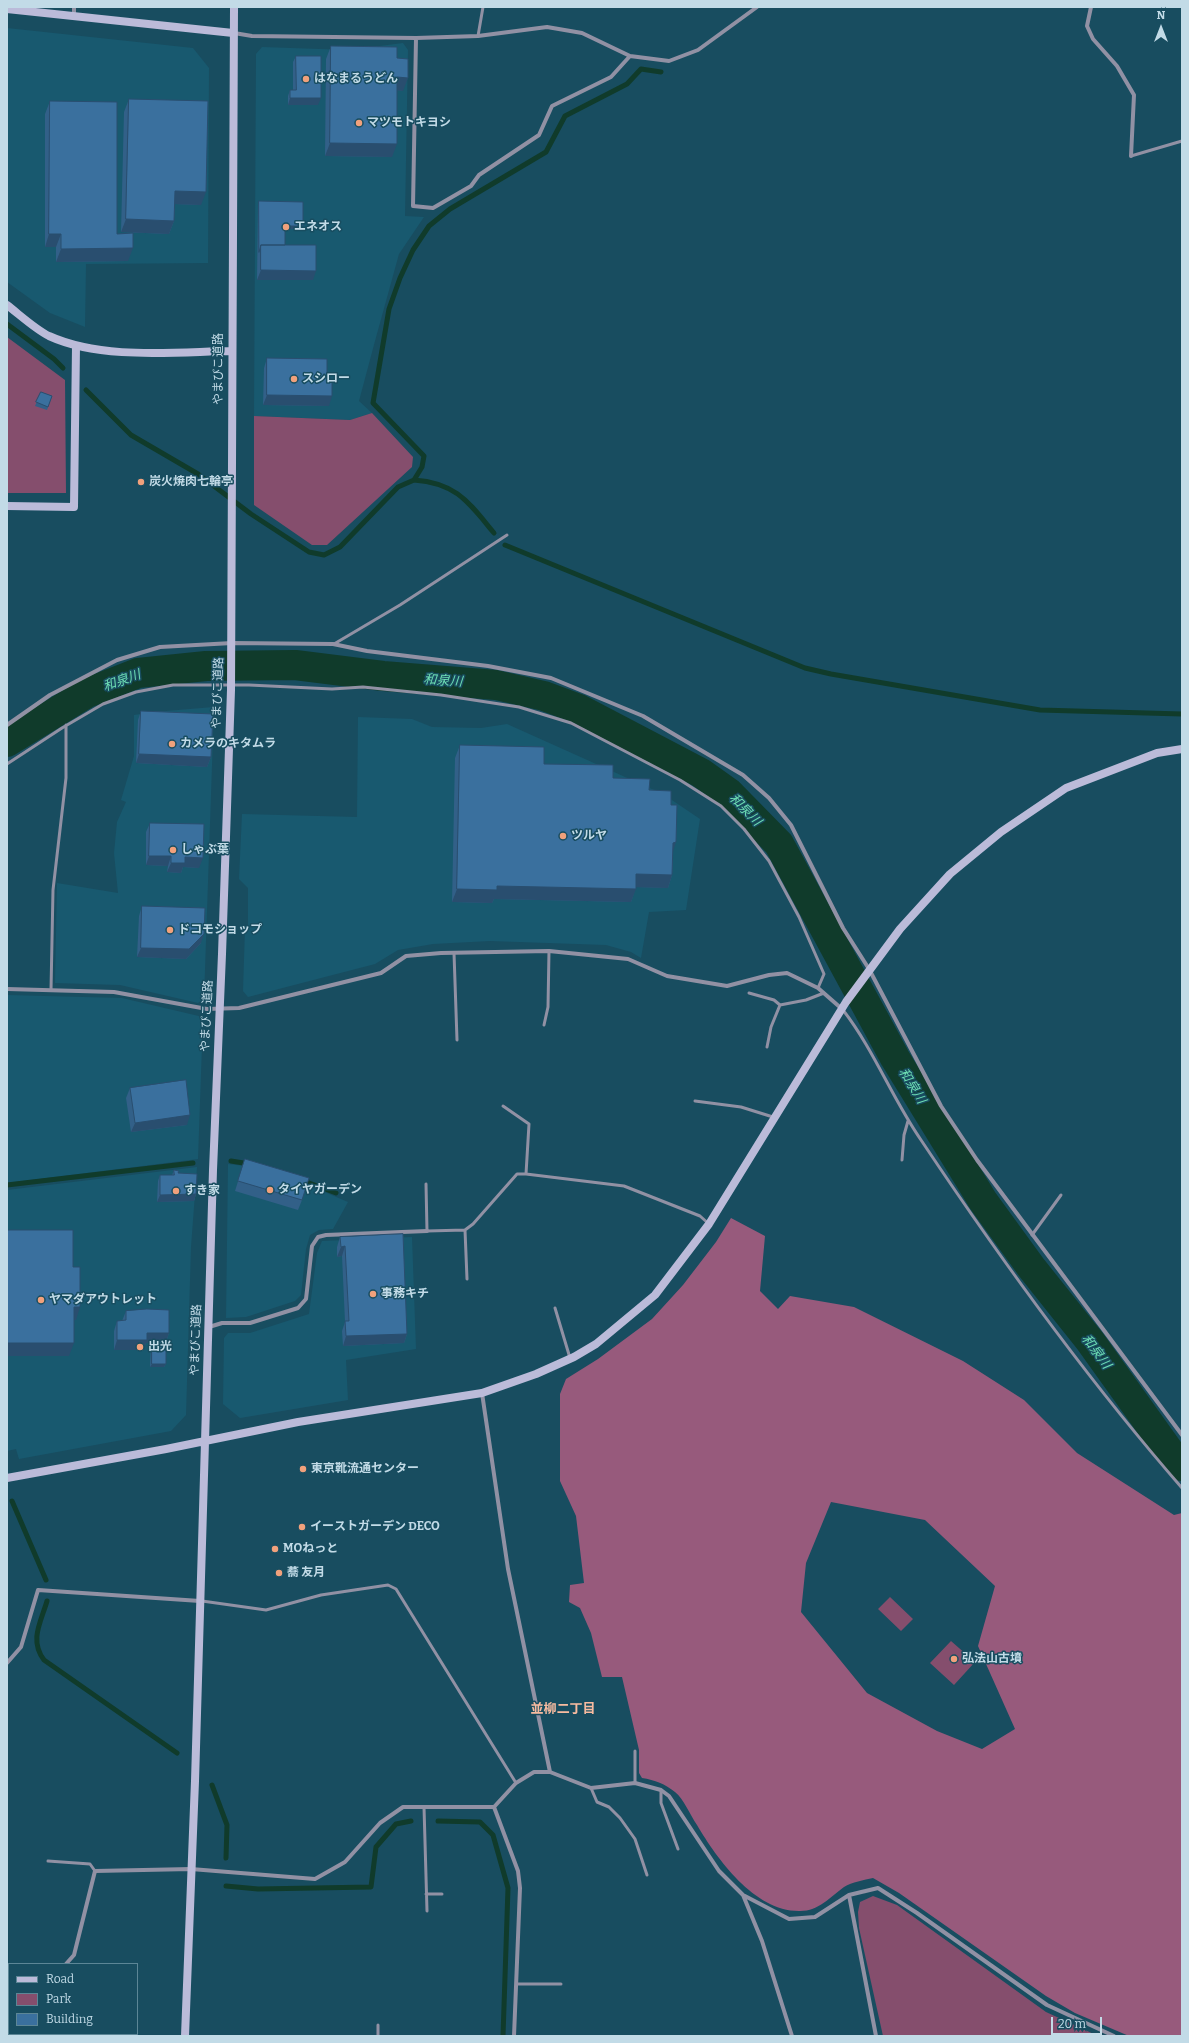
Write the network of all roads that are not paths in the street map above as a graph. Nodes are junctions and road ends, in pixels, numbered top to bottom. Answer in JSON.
{"nodes":[{"id":1,"x":74,"y":7,"type":"edge"},
{"id":2,"x":234,"y":7,"type":"edge"},
{"id":3,"x":483,"y":7,"type":"edge"},
{"id":4,"x":757,"y":7,"type":"edge"},
{"id":5,"x":1091,"y":7,"type":"edge"},
{"id":6,"x":7,"y":9,"type":"edge"},
{"id":7,"x":74,"y":17,"type":"junction"},
{"id":8,"x":233,"y":33,"type":"junction"},
{"id":9,"x":478,"y":36,"type":"junction"},
{"id":10,"x":416,"y":38,"type":"junction"},
{"id":11,"x":630,"y":56,"type":"junction"},
{"id":12,"x":1182,"y":141,"type":"edge"},
{"id":13,"x":1131,"y":156,"type":"joint"},
{"id":14,"x":7,"y":305,"type":"edge"},
{"id":15,"x":76,"y":346,"type":"junction"},
{"id":16,"x":231,"y":351,"type":"junction"},
{"id":17,"x":7,"y":506,"type":"edge"},
{"id":18,"x":507,"y":535,"type":"dead end"},
{"id":19,"x":232,"y":643,"type":"junction"},
{"id":20,"x":333,"y":644,"type":"junction"},
{"id":21,"x":230,"y":683,"type":"junction"},
{"id":22,"x":7,"y":725,"type":"edge"},
{"id":23,"x":66,"y":725,"type":"junction"},
{"id":24,"x":1182,"y":749,"type":"edge"},
{"id":25,"x":7,"y":764,"type":"edge"},
{"id":26,"x":549,"y":951,"type":"junction"},
{"id":27,"x":454,"y":953,"type":"junction"},
{"id":28,"x":869,"y":969,"type":"junction"},
{"id":29,"x":818,"y":988,"type":"junction"},
{"id":30,"x":7,"y":989,"type":"edge"},
{"id":31,"x":51,"y":990,"type":"junction"},
{"id":32,"x":749,"y":993,"type":"dead end"},
{"id":33,"x":824,"y":993,"type":"junction"},
{"id":34,"x":780,"y":1005,"type":"junction"},
{"id":35,"x":844,"y":1005,"type":"junction"},
{"id":36,"x":219,"y":1010,"type":"junction"},
{"id":37,"x":544,"y":1025,"type":"dead end"},
{"id":38,"x":457,"y":1040,"type":"dead end"},
{"id":39,"x":767,"y":1047,"type":"dead end"},
{"id":40,"x":695,"y":1101,"type":"dead end"},
{"id":41,"x":503,"y":1106,"type":"dead end"},
{"id":42,"x":775,"y":1117,"type":"junction"},
{"id":43,"x":908,"y":1121,"type":"junction"},
{"id":44,"x":902,"y":1160,"type":"dead end"},
{"id":45,"x":526,"y":1174,"type":"junction"},
{"id":46,"x":426,"y":1184,"type":"dead end"},
{"id":47,"x":1061,"y":1195,"type":"dead end"},
{"id":48,"x":709,"y":1224,"type":"junction"},
{"id":49,"x":464,"y":1230,"type":"junction"},
{"id":50,"x":427,"y":1231,"type":"junction"},
{"id":51,"x":1032,"y":1235,"type":"junction"},
{"id":52,"x":467,"y":1279,"type":"dead end"},
{"id":53,"x":555,"y":1308,"type":"dead end"},
{"id":54,"x":209,"y":1327,"type":"junction"},
{"id":55,"x":570,"y":1359,"type":"junction"},
{"id":56,"x":482,"y":1392,"type":"junction"},
{"id":57,"x":1182,"y":1435,"type":"edge"},
{"id":58,"x":206,"y":1440,"type":"junction"},
{"id":59,"x":7,"y":1478,"type":"edge"},
{"id":60,"x":1182,"y":1488,"type":"edge"},
{"id":61,"x":200,"y":1601,"type":"junction"},
{"id":62,"x":7,"y":1664,"type":"edge"},
{"id":63,"x":635,"y":1750,"type":"dead end"},
{"id":64,"x":550,"y":1772,"type":"junction"},
{"id":65,"x":516,"y":1783,"type":"junction"},
{"id":66,"x":635,"y":1783,"type":"junction"},
{"id":67,"x":591,"y":1788,"type":"junction"},
{"id":68,"x":661,"y":1790,"type":"junction"},
{"id":69,"x":494,"y":1807,"type":"junction"},
{"id":70,"x":424,"y":1808,"type":"junction"},
{"id":71,"x":678,"y":1849,"type":"dead end"},
{"id":72,"x":48,"y":1861,"type":"dead end"},
{"id":73,"x":190,"y":1869,"type":"junction"},
{"id":74,"x":95,"y":1871,"type":"junction"},
{"id":75,"x":647,"y":1875,"type":"dead end"},
{"id":76,"x":426,"y":1894,"type":"junction"},
{"id":77,"x":442,"y":1894,"type":"dead end"},
{"id":78,"x":743,"y":1895,"type":"junction"},
{"id":79,"x":849,"y":1895,"type":"junction"},
{"id":80,"x":427,"y":1911,"type":"dead end"},
{"id":81,"x":67,"y":1963,"type":"edge"},
{"id":82,"x":517,"y":1984,"type":"junction"},
{"id":83,"x":561,"y":1984,"type":"dead end"},
{"id":84,"x":378,"y":2025,"type":"dead end"},
{"id":85,"x":184,"y":2036,"type":"edge"},
{"id":86,"x":378,"y":2036,"type":"edge"},
{"id":87,"x":514,"y":2036,"type":"edge"},
{"id":88,"x":792,"y":2036,"type":"edge"},
{"id":89,"x":876,"y":2036,"type":"edge"},
{"id":90,"x":1114,"y":2036,"type":"edge"}],
"edges":[{"from":1,"to":7,"type":"street"},
{"from":2,"to":8,"type":"street","name":"やまびこ道路"},
{"from":3,"to":9,"type":"lane"},
{"from":4,"to":11,"type":"street"},
{"from":5,"to":13,"type":"street"},
{"from":6,"to":7,"type":"street"},
{"from":7,"to":8,"type":"street"},
{"from":8,"to":10,"type":"street"},
{"from":8,"to":16,"type":"street","name":"やまびこ道路"},
{"from":9,"to":10,"type":"street"},
{"from":9,"to":11,"type":"street"},
{"from":10,"to":11,"type":"street"},
{"from":12,"to":13,"type":"lane"},
{"from":14,"to":15,"type":"street"},
{"from":15,"to":16,"type":"street"},
{"from":15,"to":17,"type":"street"},
{"from":16,"to":19,"type":"street","name":"やまびこ道路"},
{"from":18,"to":20,"type":"lane"},
{"from":19,"to":20,"type":"street"},
{"from":19,"to":21,"type":"street","name":"やまびこ道路"},
{"from":19,"to":22,"type":"street"},
{"from":20,"to":28,"type":"street"},
{"from":21,"to":23,"type":"lane"},
{"from":21,"to":29,"type":"lane"},
{"from":21,"to":36,"type":"street","name":"やまびこ道路"},
{"from":23,"to":25,"type":"lane"},
{"from":23,"to":31,"type":"lane"},
{"from":24,"to":28,"type":"street"},
{"from":26,"to":27,"type":"street"},
{"from":26,"to":29,"type":"street"},
{"from":26,"to":37,"type":"lane"},
{"from":27,"to":36,"type":"street"},
{"from":27,"to":38,"type":"lane"},
{"from":28,"to":35,"type":"street"},
{"from":28,"to":51,"type":"street"},
{"from":29,"to":33,"type":"street"},
{"from":30,"to":31,"type":"street"},
{"from":31,"to":36,"type":"street"},
{"from":32,"to":34,"type":"lane"},
{"from":33,"to":34,"type":"lane"},
{"from":33,"to":35,"type":"street"},
{"from":34,"to":39,"type":"lane"},
{"from":35,"to":42,"type":"street"},
{"from":35,"to":43,"type":"lane"},
{"from":36,"to":54,"type":"street","name":"やまびこ道路"},
{"from":40,"to":42,"type":"lane"},
{"from":41,"to":45,"type":"lane"},
{"from":42,"to":48,"type":"street"},
{"from":43,"to":44,"type":"lane"},
{"from":43,"to":60,"type":"lane"},
{"from":45,"to":48,"type":"lane"},
{"from":45,"to":49,"type":"lane"},
{"from":46,"to":50,"type":"lane"},
{"from":47,"to":51,"type":"lane"},
{"from":48,"to":55,"type":"street"},
{"from":49,"to":50,"type":"lane"},
{"from":49,"to":52,"type":"lane"},
{"from":50,"to":54,"type":"street"},
{"from":51,"to":57,"type":"street"},
{"from":53,"to":55,"type":"lane"},
{"from":54,"to":58,"type":"street","name":"やまびこ道路"},
{"from":55,"to":56,"type":"street"},
{"from":56,"to":58,"type":"street"},
{"from":56,"to":64,"type":"street"},
{"from":58,"to":59,"type":"street"},
{"from":58,"to":61,"type":"street","name":"やまびこ道路"},
{"from":61,"to":62,"type":"street"},
{"from":61,"to":65,"type":"lane"},
{"from":61,"to":73,"type":"street","name":"やまびこ道路"},
{"from":63,"to":66,"type":"lane"},
{"from":64,"to":65,"type":"street"},
{"from":64,"to":67,"type":"street"},
{"from":65,"to":69,"type":"street"},
{"from":66,"to":67,"type":"street"},
{"from":66,"to":68,"type":"street"},
{"from":67,"to":75,"type":"lane"},
{"from":68,"to":71,"type":"lane"},
{"from":68,"to":78,"type":"street"},
{"from":69,"to":70,"type":"street"},
{"from":69,"to":82,"type":"street"},
{"from":70,"to":73,"type":"street"},
{"from":70,"to":76,"type":"lane"},
{"from":72,"to":74,"type":"lane"},
{"from":73,"to":74,"type":"street"},
{"from":73,"to":85,"type":"street","name":"やまびこ道路"},
{"from":74,"to":81,"type":"street"},
{"from":76,"to":77,"type":"lane"},
{"from":76,"to":80,"type":"lane"},
{"from":78,"to":79,"type":"street"},
{"from":78,"to":88,"type":"street"},
{"from":79,"to":89,"type":"street"},
{"from":79,"to":90,"type":"street"},
{"from":82,"to":83,"type":"lane"},
{"from":82,"to":87,"type":"street"},
{"from":84,"to":86,"type":"lane"}]}
